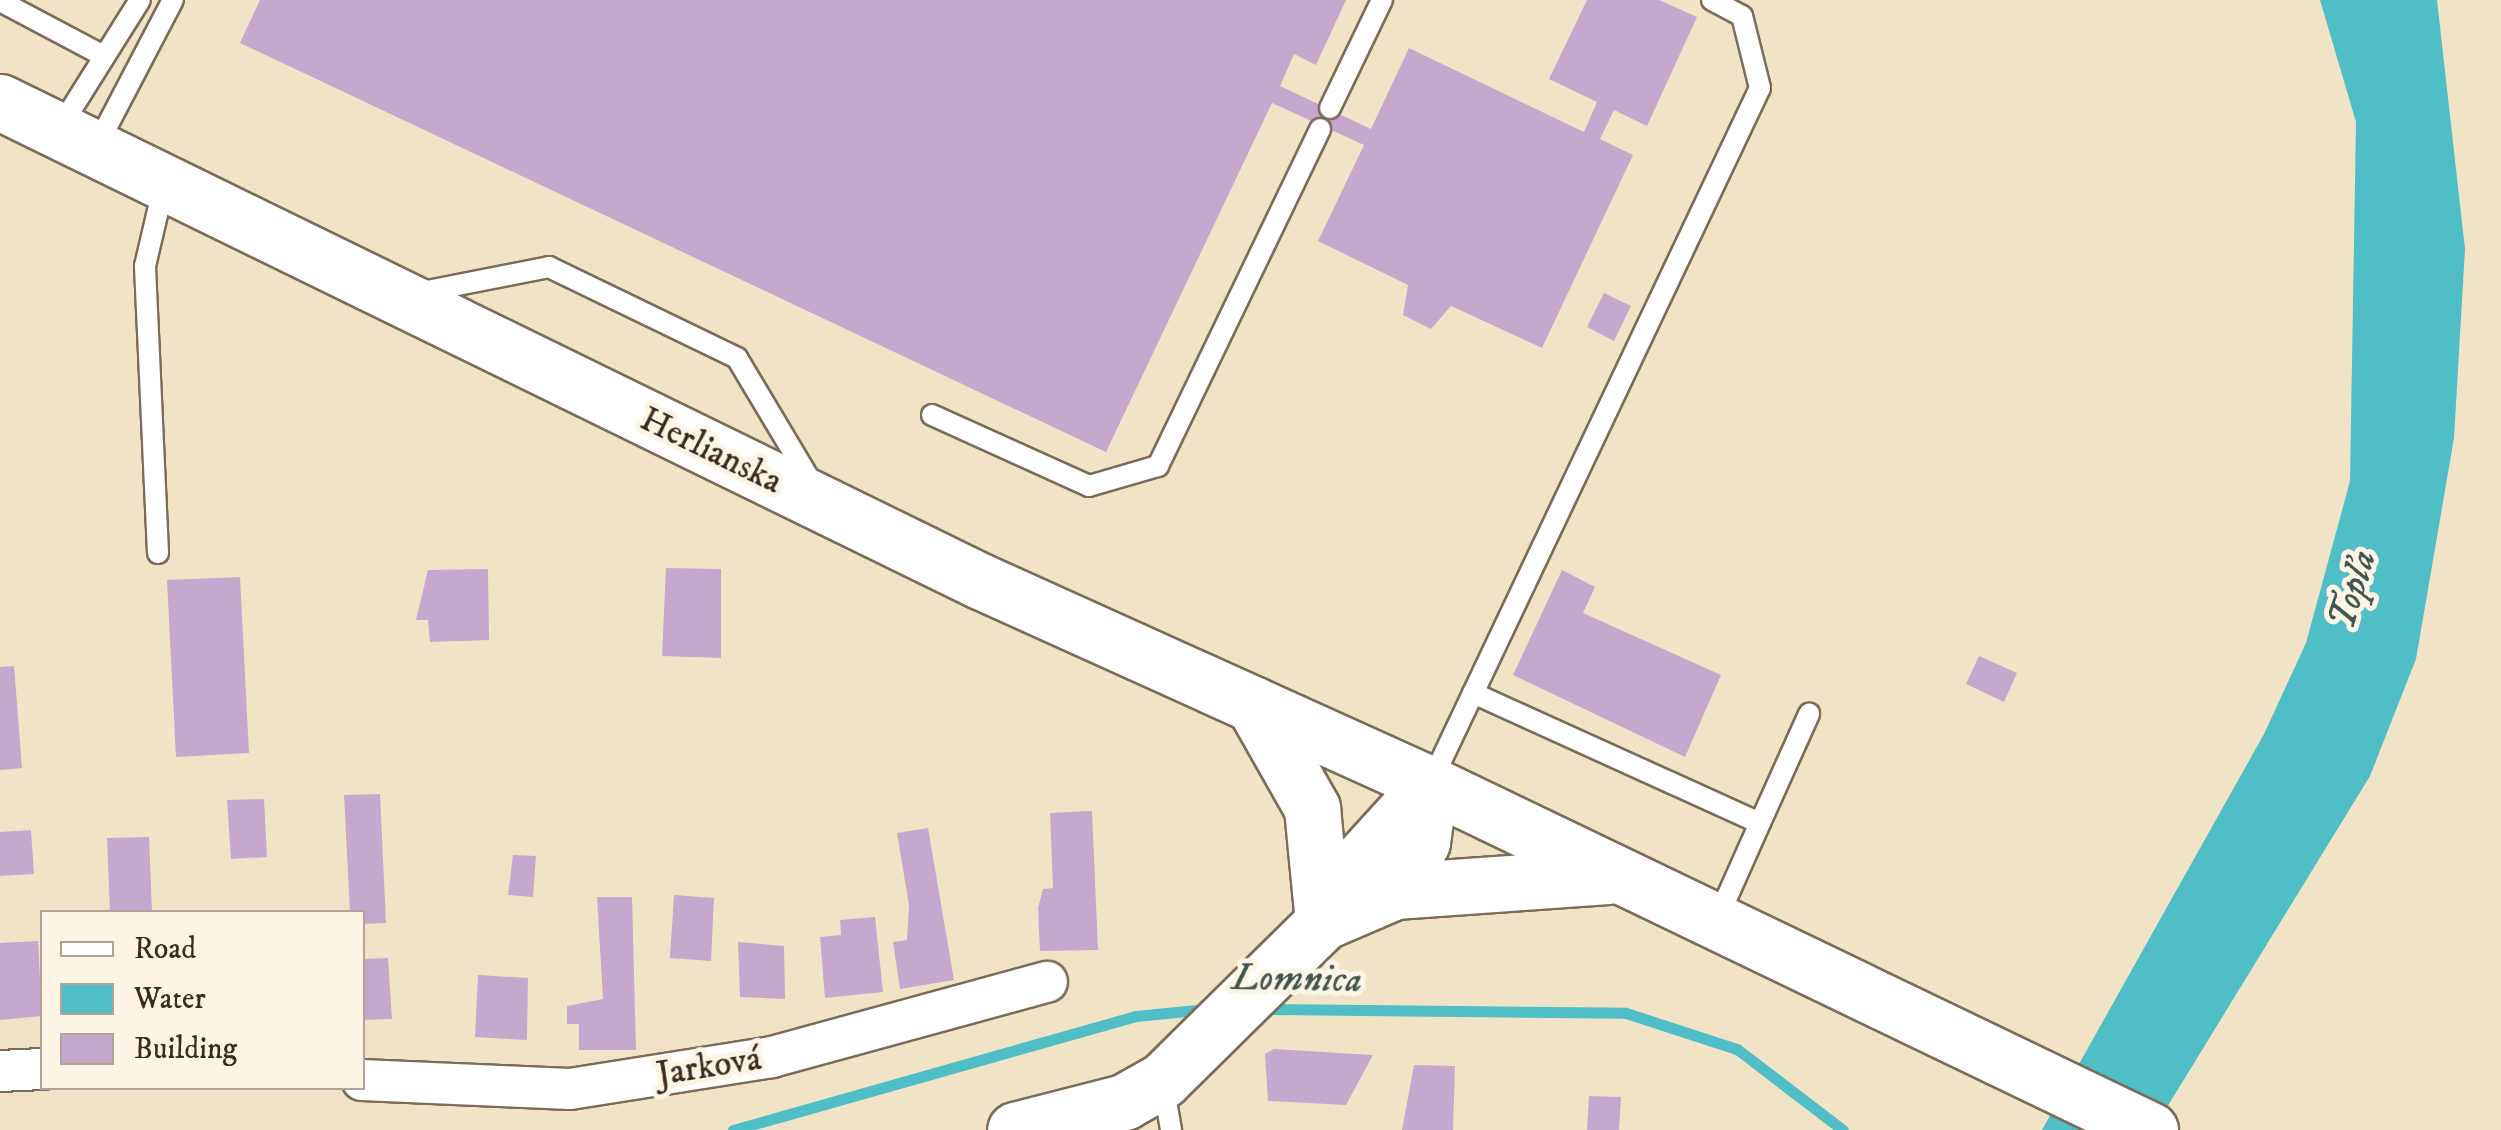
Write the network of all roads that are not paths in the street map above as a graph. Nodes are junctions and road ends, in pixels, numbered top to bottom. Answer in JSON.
{"nodes":[{"id":1,"x":140,"y":0,"type":"edge"},
{"id":2,"x":174,"y":0,"type":"edge"},
{"id":3,"x":1382,"y":0,"type":"edge"},
{"id":4,"x":1712,"y":0,"type":"edge"},
{"id":5,"x":0,"y":1,"type":"edge"},
{"id":6,"x":104,"y":56,"type":"junction"},
{"id":7,"x":0,"y":102,"type":"edge"},
{"id":8,"x":1330,"y":108,"type":"dead end"},
{"id":9,"x":1320,"y":129,"type":"dead end"},
{"id":10,"x":74,"y":145,"type":"junction"},
{"id":11,"x":163,"y":189,"type":"junction"},
{"id":12,"x":391,"y":298,"type":"junction"},
{"id":13,"x":932,"y":415,"type":"dead end"},
{"id":14,"x":826,"y":507,"type":"junction"},
{"id":15,"x":158,"y":553,"type":"dead end"},
{"id":16,"x":1473,"y":694,"type":"junction"},
{"id":17,"x":1253,"y":704,"type":"junction"},
{"id":18,"x":1809,"y":714,"type":"dead end"},
{"id":19,"x":1430,"y":784,"type":"junction"},
{"id":20,"x":1760,"y":823,"type":"junction"},
{"id":21,"x":1620,"y":876,"type":"junction"},
{"id":22,"x":1396,"y":890,"type":"junction"},
{"id":23,"x":1323,"y":922,"type":"junction"},
{"id":24,"x":1715,"y":922,"type":"junction"},
{"id":25,"x":1047,"y":982,"type":"dead end"},
{"id":26,"x":40,"y":1069,"type":"edge"},
{"id":27,"x":0,"y":1071,"type":"edge"},
{"id":28,"x":365,"y":1080,"type":"edge"},
{"id":29,"x":1167,"y":1105,"type":"edge"},
{"id":30,"x":1051,"y":1126,"type":"edge"},
{"id":31,"x":2150,"y":1130,"type":"edge"}],
"edges":[{"from":1,"to":6,"type":"lane"},
{"from":2,"to":10,"type":"lane"},
{"from":3,"to":8,"type":"lane"},
{"from":4,"to":16,"type":"lane"},
{"from":5,"to":6,"type":"lane"},
{"from":6,"to":10,"type":"lane"},
{"from":7,"to":10,"type":"main road","name":"Herlianska"},
{"from":9,"to":13,"type":"lane"},
{"from":10,"to":11,"type":"main road","name":"Herlianska"},
{"from":11,"to":12,"type":"main road","name":"Herlianska"},
{"from":11,"to":15,"type":"lane"},
{"from":12,"to":14,"type":"main road","name":"Herlianska"},
{"from":12,"to":14,"type":"lane"},
{"from":14,"to":17,"type":"main road","name":"Herlianska"},
{"from":16,"to":19,"type":"lane"},
{"from":16,"to":20,"type":"lane"},
{"from":17,"to":19,"type":"main road","name":"Herlianska"},
{"from":17,"to":23,"type":"main road"},
{"from":18,"to":20,"type":"lane"},
{"from":19,"to":21,"type":"main road","name":"Herlianska"},
{"from":19,"to":22,"type":"main road"},
{"from":19,"to":23,"type":"main road"},
{"from":20,"to":24,"type":"lane"},
{"from":21,"to":22,"type":"main road"},
{"from":21,"to":24,"type":"main road","name":"Herlianska"},
{"from":22,"to":23,"type":"main road"},
{"from":23,"to":29,"type":"main road"},
{"from":24,"to":31,"type":"main road","name":"Herlianska"},
{"from":25,"to":28,"type":"street","name":"Jarková"},
{"from":26,"to":27,"type":"street"},
{"from":29,"to":30,"type":"main road"}]}
